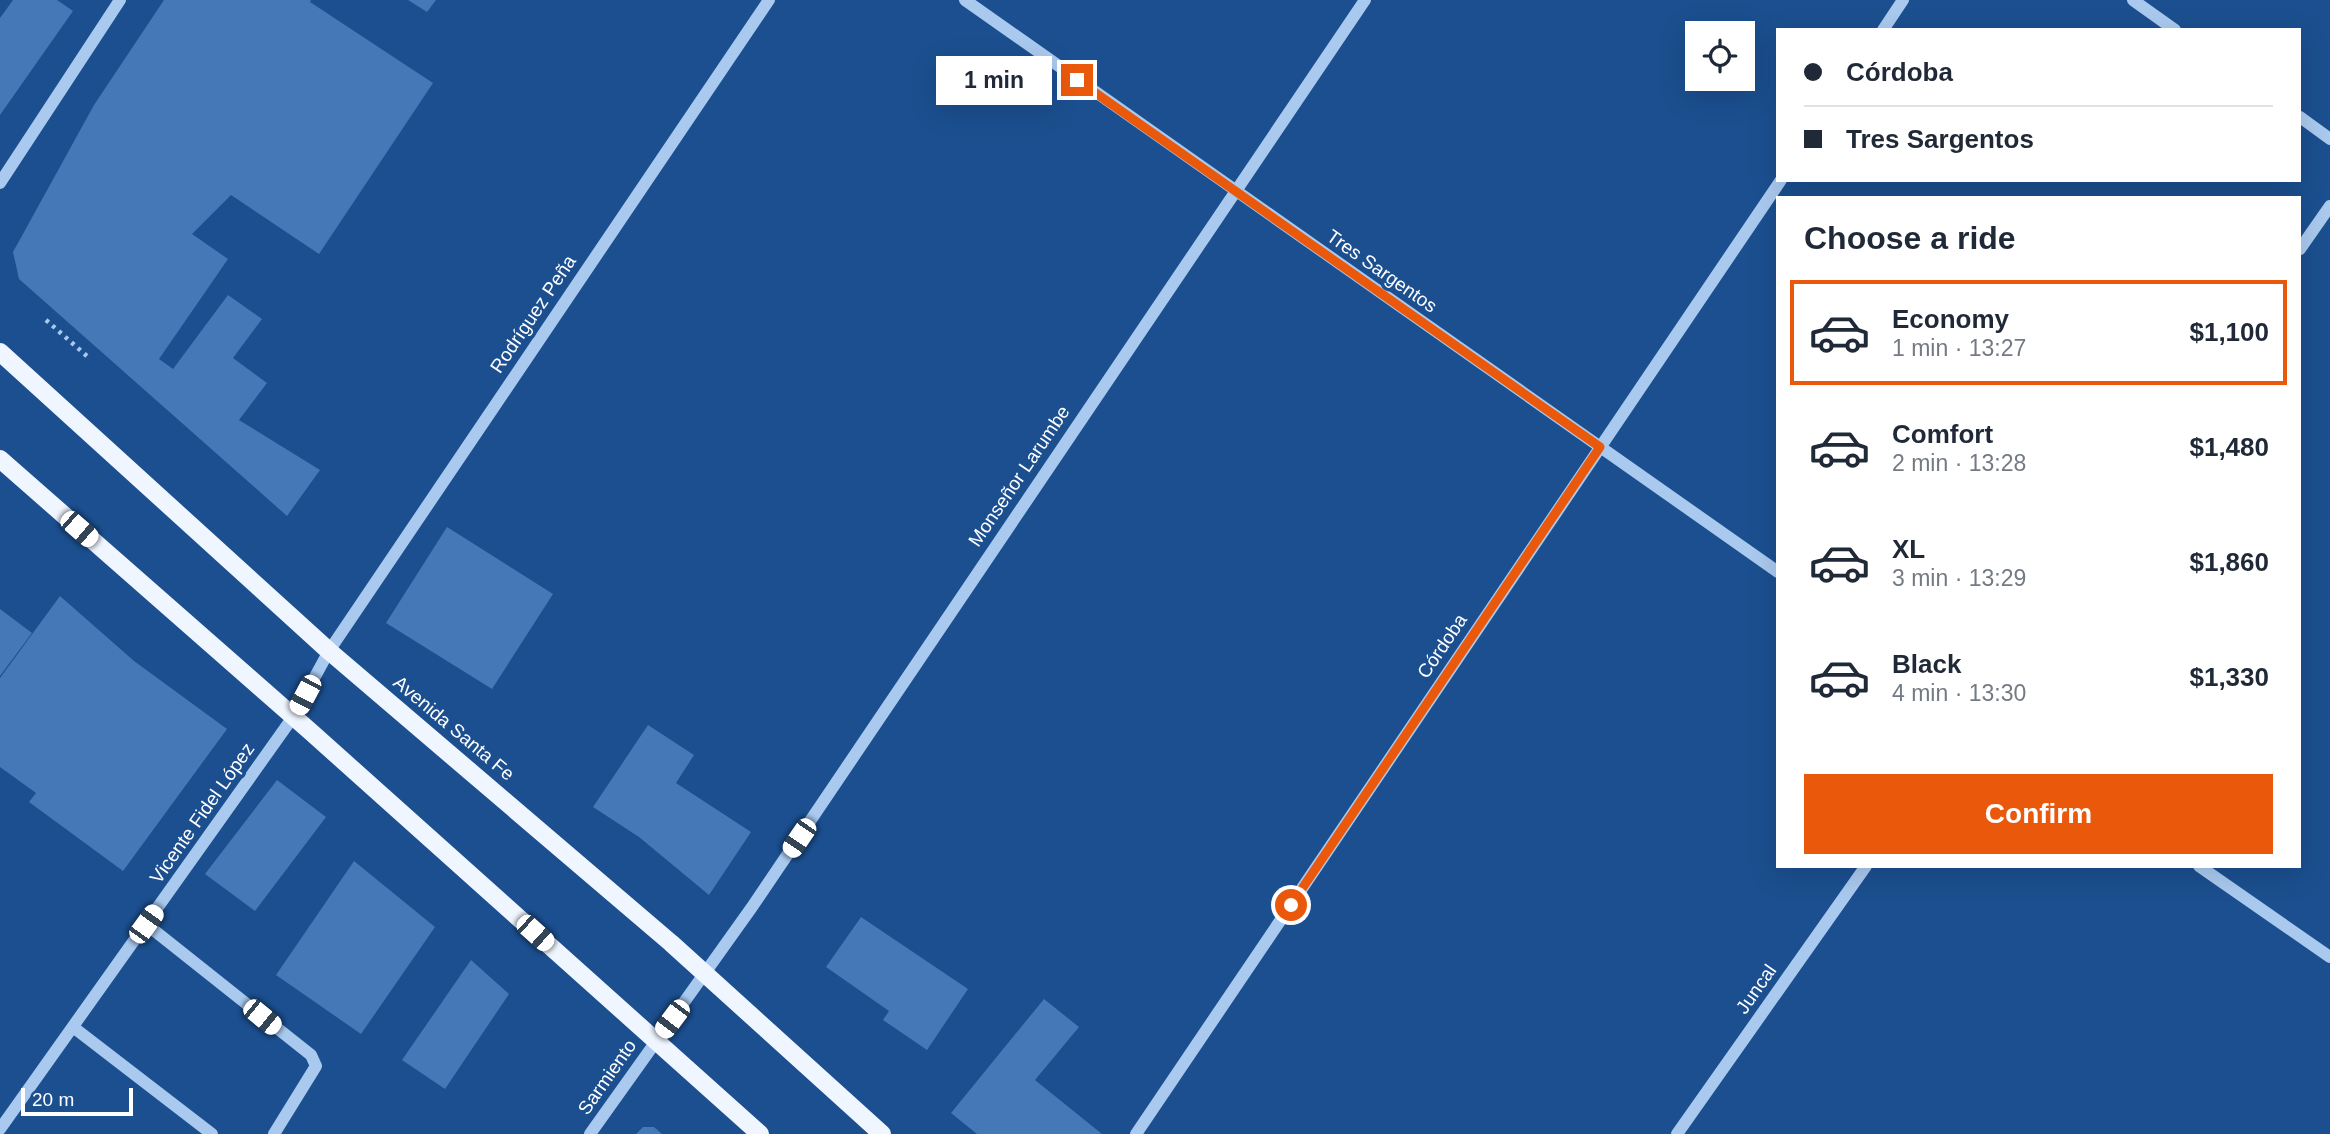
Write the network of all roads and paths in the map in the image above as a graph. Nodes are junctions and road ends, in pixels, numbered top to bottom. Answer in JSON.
{"nodes":[{"id":1,"x":120,"y":0,"type":"edge"},
{"id":2,"x":769,"y":0,"type":"edge"},
{"id":3,"x":965,"y":0,"type":"edge"},
{"id":4,"x":1365,"y":0,"type":"edge"},
{"id":5,"x":1903,"y":0,"type":"edge"},
{"id":6,"x":2133,"y":0,"type":"edge"},
{"id":7,"x":1884,"y":28,"type":"edge"},
{"id":8,"x":2172,"y":28,"type":"edge"},
{"id":9,"x":2301,"y":118,"type":"edge"},
{"id":10,"x":2330,"y":139,"type":"edge"},
{"id":11,"x":1780,"y":182,"type":"edge"},
{"id":12,"x":0,"y":183,"type":"edge"},
{"id":13,"x":1234,"y":192,"type":"junction"},
{"id":14,"x":2330,"y":206,"type":"edge"},
{"id":15,"x":2301,"y":248,"type":"edge"},
{"id":16,"x":46,"y":320,"type":"dead end"},
{"id":17,"x":0,"y":352,"type":"edge"},
{"id":18,"x":88,"y":357,"type":"dead end"},
{"id":19,"x":1600,"y":447,"type":"junction"},
{"id":20,"x":0,"y":459,"type":"edge"},
{"id":21,"x":1776,"y":571,"type":"edge"},
{"id":22,"x":329,"y":651,"type":"junction"},
{"id":23,"x":293,"y":717,"type":"junction"},
{"id":24,"x":1865,"y":868,"type":"edge"},
{"id":25,"x":2202,"y":868,"type":"edge"},
{"id":26,"x":146,"y":924,"type":"junction"},
{"id":27,"x":2330,"y":957,"type":"edge"},
{"id":28,"x":705,"y":974,"type":"junction"},
{"id":29,"x":73,"y":1027,"type":"junction"},
{"id":30,"x":655,"y":1041,"type":"junction"},
{"id":31,"x":0,"y":1129,"type":"edge"},
{"id":32,"x":212,"y":1134,"type":"edge"},
{"id":33,"x":274,"y":1134,"type":"edge"},
{"id":34,"x":590,"y":1134,"type":"edge"},
{"id":35,"x":760,"y":1134,"type":"edge"},
{"id":36,"x":882,"y":1134,"type":"edge"},
{"id":37,"x":1136,"y":1134,"type":"edge"},
{"id":38,"x":1677,"y":1134,"type":"edge"}],
"edges":[{"from":1,"to":12,"type":"street"},
{"from":2,"to":22,"type":"street","name":"Rodríguez Peña"},
{"from":3,"to":13,"type":"street","name":"Tres Sargentos"},
{"from":4,"to":13,"type":"street","name":"Monseñor Larumbe"},
{"from":5,"to":7,"type":"street"},
{"from":6,"to":8,"type":"street"},
{"from":9,"to":10,"type":"street"},
{"from":11,"to":19,"type":"street","name":"Córdoba"},
{"from":13,"to":19,"type":"street","name":"Tres Sargentos"},
{"from":13,"to":28,"type":"street","name":"Monseñor Larumbe"},
{"from":14,"to":15,"type":"street"},
{"from":16,"to":18,"type":"path"},
{"from":17,"to":22,"type":"main road","name":"Avenida Santa Fe"},
{"from":19,"to":21,"type":"street","name":"Tres Sargentos"},
{"from":19,"to":37,"type":"street","name":"Córdoba"},
{"from":20,"to":23,"type":"main road"},
{"from":22,"to":23,"type":"street","name":"Vicente Fidel López"},
{"from":22,"to":28,"type":"main road","name":"Avenida Santa Fe"},
{"from":23,"to":26,"type":"street","name":"Vicente Fidel López"},
{"from":23,"to":30,"type":"main road"},
{"from":24,"to":38,"type":"street","name":"Juncal"},
{"from":25,"to":27,"type":"street"},
{"from":26,"to":29,"type":"street","name":"Vicente Fidel López"},
{"from":26,"to":33,"type":"street"},
{"from":28,"to":30,"type":"street","name":"Sarmiento"},
{"from":28,"to":36,"type":"main road","name":"Avenida Santa Fe"},
{"from":29,"to":31,"type":"street","name":"Vicente Fidel López"},
{"from":29,"to":32,"type":"street"},
{"from":30,"to":34,"type":"street","name":"Sarmiento"},
{"from":30,"to":35,"type":"main road"}]}
